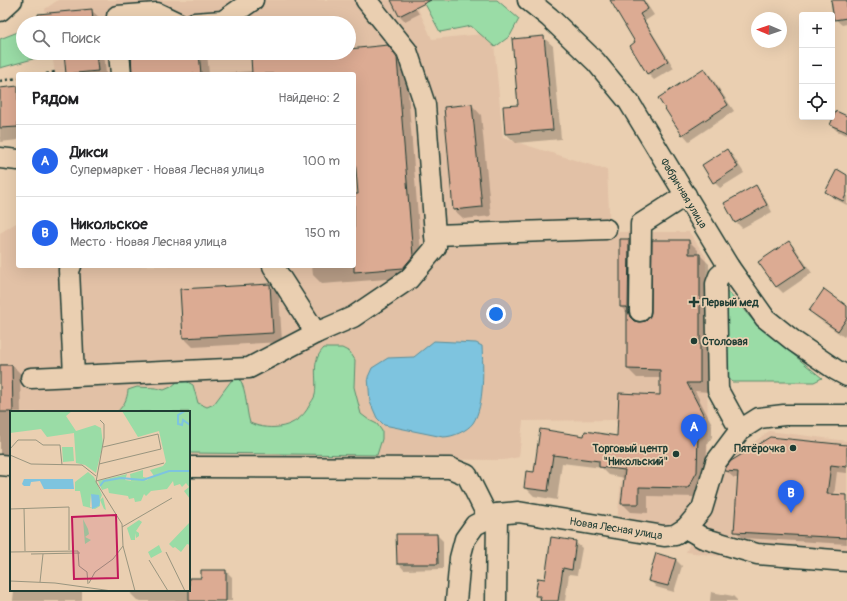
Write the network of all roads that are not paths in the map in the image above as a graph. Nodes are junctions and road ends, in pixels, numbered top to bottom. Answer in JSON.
{"nodes":[{"id":1,"x":12,"y":0,"type":"edge"},
{"id":2,"x":253,"y":0,"type":"edge"},
{"id":3,"x":366,"y":0,"type":"edge"},
{"id":4,"x":528,"y":0,"type":"edge"},
{"id":5,"x":0,"y":11,"type":"edge"},
{"id":6,"x":117,"y":16,"type":"edge"},
{"id":7,"x":163,"y":16,"type":"edge"},
{"id":8,"x":230,"y":16,"type":"edge"},
{"id":9,"x":120,"y":60,"type":"edge"},
{"id":10,"x":121,"y":72,"type":"edge"},
{"id":11,"x":0,"y":158,"type":"edge"},
{"id":12,"x":16,"y":160,"type":"edge"},
{"id":13,"x":686,"y":195,"type":"junction"},
{"id":14,"x":606,"y":229,"type":"dead end"},
{"id":15,"x":435,"y":234,"type":"junction"},
{"id":16,"x":729,"y":267,"type":"junction"},
{"id":17,"x":70,"y":268,"type":"edge"},
{"id":18,"x":274,"y":268,"type":"edge"},
{"id":19,"x":640,"y":311,"type":"dead end"},
{"id":20,"x":316,"y":333,"type":"junction"},
{"id":21,"x":74,"y":376,"type":"junction"},
{"id":22,"x":847,"y":376,"type":"edge"},
{"id":23,"x":31,"y":378,"type":"dead end"},
{"id":24,"x":847,"y":415,"type":"edge"},
{"id":25,"x":740,"y":430,"type":"junction"},
{"id":26,"x":190,"y":467,"type":"edge"},
{"id":27,"x":492,"y":516,"type":"junction"},
{"id":28,"x":686,"y":528,"type":"junction"},
{"id":29,"x":847,"y":561,"type":"edge"},
{"id":30,"x":456,"y":601,"type":"edge"},
{"id":31,"x":496,"y":601,"type":"edge"}],
"edges":[{"from":1,"to":5,"type":"street"},
{"from":2,"to":8,"type":"street"},
{"from":3,"to":15,"type":"street"},
{"from":4,"to":13,"type":"street","name":"Фабричная улица"},
{"from":6,"to":7,"type":"street"},
{"from":9,"to":10,"type":"street"},
{"from":11,"to":12,"type":"street"},
{"from":13,"to":16,"type":"street","name":"Фабричная улица"},
{"from":13,"to":19,"type":"street"},
{"from":14,"to":15,"type":"street"},
{"from":15,"to":20,"type":"street"},
{"from":16,"to":22,"type":"street","name":"Фабричная улица"},
{"from":16,"to":25,"type":"street"},
{"from":17,"to":21,"type":"street"},
{"from":18,"to":20,"type":"street"},
{"from":20,"to":21,"type":"street"},
{"from":21,"to":23,"type":"street"},
{"from":24,"to":25,"type":"street","name":"Новая Лесная улица"},
{"from":25,"to":28,"type":"street","name":"Новая Лесная улица"},
{"from":26,"to":27,"type":"street"},
{"from":27,"to":28,"type":"street","name":"Новая Лесная улица"},
{"from":27,"to":30,"type":"street"},
{"from":27,"to":31,"type":"street"},
{"from":28,"to":29,"type":"street"}]}
